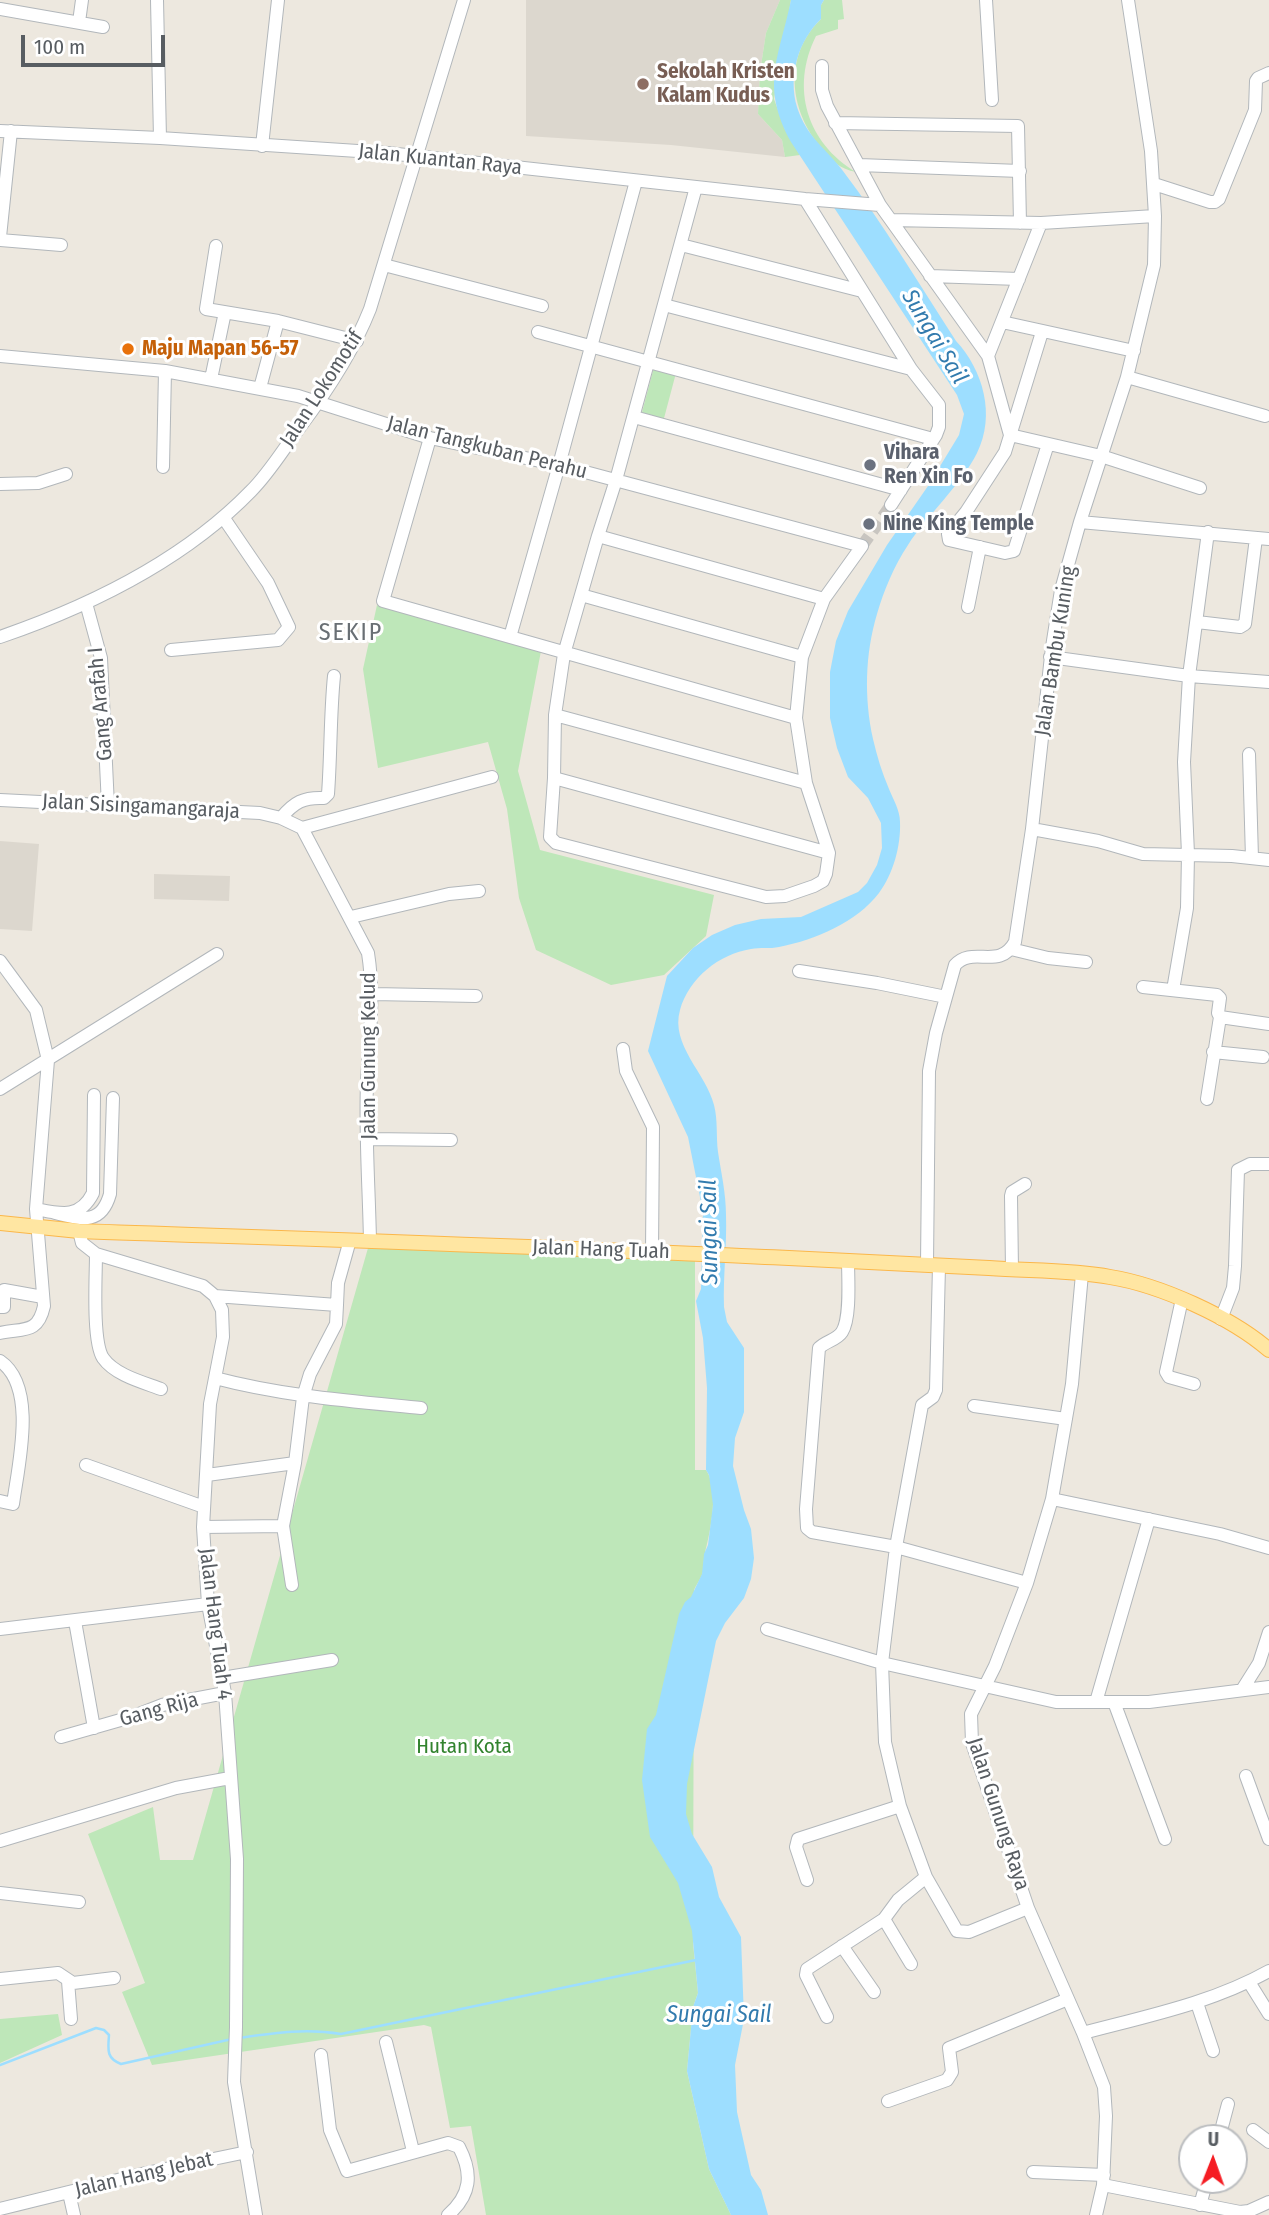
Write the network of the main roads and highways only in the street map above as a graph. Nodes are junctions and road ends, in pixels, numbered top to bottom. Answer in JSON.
{"nodes":[{"id":1,"x":0,"y":1223,"type":"edge"},
{"id":2,"x":1269,"y":1350,"type":"edge"}],
"edges":[{"from":1,"to":2,"type":"main road","name":"Jalan Hang Tuah"}]}
